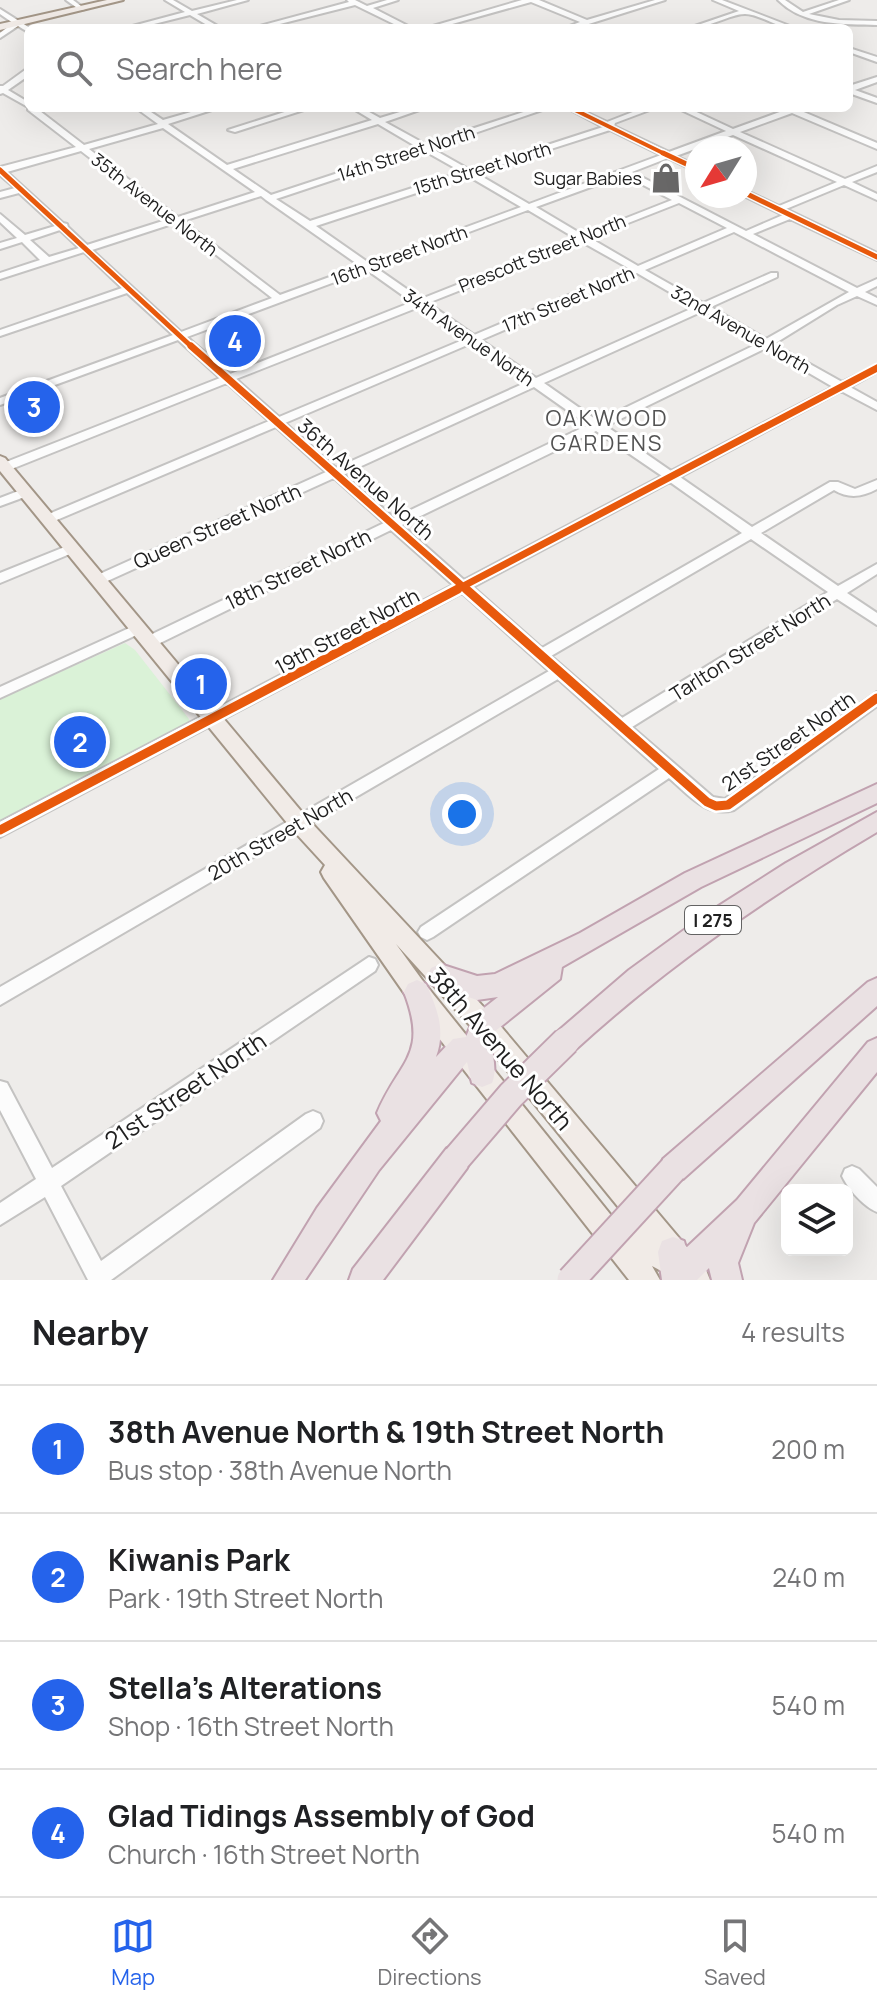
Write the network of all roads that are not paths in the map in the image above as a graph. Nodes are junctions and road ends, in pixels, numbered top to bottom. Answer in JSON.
{"nodes":[{"id":1,"x":69,"y":0,"type":"edge"},
{"id":2,"x":119,"y":0,"type":"edge"},
{"id":3,"x":168,"y":0,"type":"edge"},
{"id":4,"x":245,"y":0,"type":"edge"},
{"id":5,"x":395,"y":0,"type":"edge"},
{"id":6,"x":532,"y":0,"type":"edge"},
{"id":7,"x":662,"y":0,"type":"edge"},
{"id":8,"x":716,"y":0,"type":"edge"},
{"id":9,"x":781,"y":0,"type":"edge"},
{"id":10,"x":846,"y":0,"type":"edge"},
{"id":11,"x":353,"y":1,"type":"edge"},
{"id":12,"x":366,"y":8,"type":"junction"},
{"id":13,"x":82,"y":9,"type":"junction"},
{"id":14,"x":0,"y":11,"type":"edge"},
{"id":15,"x":747,"y":11,"type":"junction"},
{"id":16,"x":191,"y":13,"type":"junction"},
{"id":17,"x":802,"y":14,"type":"junction"},
{"id":18,"x":854,"y":22,"type":"junction"},
{"id":19,"x":18,"y":23,"type":"junction"},
{"id":20,"x":398,"y":23,"type":"joint"},
{"id":21,"x":586,"y":23,"type":"junction"},
{"id":22,"x":776,"y":23,"type":"junction"},
{"id":23,"x":877,"y":23,"type":"edge"},
{"id":24,"x":146,"y":24,"type":"edge"},
{"id":25,"x":210,"y":24,"type":"edge"},
{"id":26,"x":270,"y":24,"type":"edge"},
{"id":27,"x":395,"y":24,"type":"edge"},
{"id":28,"x":445,"y":24,"type":"edge"},
{"id":29,"x":582,"y":24,"type":"edge"},
{"id":30,"x":706,"y":24,"type":"edge"},
{"id":31,"x":779,"y":24,"type":"edge"},
{"id":32,"x":0,"y":27,"type":"edge"},
{"id":33,"x":24,"y":27,"type":"edge"},
{"id":34,"x":877,"y":30,"type":"edge"},
{"id":35,"x":0,"y":36,"type":"edge"},
{"id":36,"x":853,"y":51,"type":"edge"},
{"id":37,"x":877,"y":60,"type":"edge"},
{"id":38,"x":24,"y":75,"type":"edge"},
{"id":39,"x":877,"y":79,"type":"edge"},
{"id":40,"x":853,"y":88,"type":"edge"},
{"id":41,"x":1,"y":90,"type":"edge"},
{"id":42,"x":853,"y":91,"type":"edge"},
{"id":43,"x":877,"y":101,"type":"edge"},
{"id":44,"x":24,"y":103,"type":"edge"},
{"id":45,"x":37,"y":112,"type":"edge"},
{"id":46,"x":146,"y":112,"type":"edge"},
{"id":47,"x":201,"y":112,"type":"edge"},
{"id":48,"x":293,"y":112,"type":"edge"},
{"id":49,"x":363,"y":112,"type":"edge"},
{"id":50,"x":408,"y":112,"type":"edge"},
{"id":51,"x":532,"y":112,"type":"edge"},
{"id":52,"x":579,"y":112,"type":"edge"},
{"id":53,"x":640,"y":112,"type":"edge"},
{"id":54,"x":690,"y":112,"type":"edge"},
{"id":55,"x":784,"y":112,"type":"edge"},
{"id":56,"x":799,"y":112,"type":"edge"},
{"id":57,"x":379,"y":121,"type":"junction"},
{"id":58,"x":162,"y":124,"type":"junction"},
{"id":59,"x":610,"y":127,"type":"junction"},
{"id":60,"x":232,"y":130,"type":"dead end"},
{"id":61,"x":733,"y":132,"type":"junction"},
{"id":62,"x":877,"y":146,"type":"edge"},
{"id":63,"x":424,"y":147,"type":"junction"},
{"id":64,"x":84,"y":148,"type":"junction"},
{"id":65,"x":669,"y":155,"type":"junction"},
{"id":66,"x":685,"y":163,"type":"edge"},
{"id":67,"x":226,"y":168,"type":"junction"},
{"id":68,"x":877,"y":169,"type":"edge"},
{"id":69,"x":0,"y":171,"type":"edge"},
{"id":70,"x":468,"y":172,"type":"junction"},
{"id":71,"x":625,"y":172,"type":"junction"},
{"id":72,"x":845,"y":182,"type":"junction"},
{"id":73,"x":22,"y":189,"type":"junction"},
{"id":74,"x":0,"y":195,"type":"edge"},
{"id":75,"x":265,"y":195,"type":"junction"},
{"id":76,"x":877,"y":197,"type":"edge"},
{"id":77,"x":757,"y":199,"type":"edge"},
{"id":78,"x":679,"y":200,"type":"junction"},
{"id":79,"x":529,"y":207,"type":"junction"},
{"id":80,"x":779,"y":209,"type":"junction"},
{"id":81,"x":791,"y":215,"type":"junction"},
{"id":82,"x":0,"y":217,"type":"edge"},
{"id":83,"x":176,"y":220,"type":"junction"},
{"id":84,"x":308,"y":225,"type":"junction"},
{"id":85,"x":64,"y":226,"type":"junction"},
{"id":86,"x":740,"y":231,"type":"junction"},
{"id":87,"x":580,"y":237,"type":"junction"},
{"id":88,"x":24,"y":239,"type":"junction"},
{"id":89,"x":0,"y":246,"type":"edge"},
{"id":90,"x":84,"y":249,"type":"junction"},
{"id":91,"x":877,"y":257,"type":"edge"},
{"id":92,"x":47,"y":261,"type":"junction"},
{"id":93,"x":368,"y":267,"type":"junction"},
{"id":94,"x":637,"y":269,"type":"junction"},
{"id":95,"x":774,"y":275,"type":"dead end"},
{"id":96,"x":0,"y":276,"type":"edge"},
{"id":97,"x":877,"y":282,"type":"edge"},
{"id":98,"x":129,"y":289,"type":"junction"},
{"id":99,"x":857,"y":292,"type":"junction"},
{"id":100,"x":279,"y":299,"type":"junction"},
{"id":101,"x":419,"y":302,"type":"junction"},
{"id":102,"x":877,"y":302,"type":"edge"},
{"id":103,"x":702,"y":307,"type":"junction"},
{"id":104,"x":0,"y":333,"type":"edge"},
{"id":105,"x":180,"y":336,"type":"junction"},
{"id":106,"x":472,"y":339,"type":"junction"},
{"id":107,"x":766,"y":344,"type":"junction"},
{"id":108,"x":877,"y":368,"type":"edge"},
{"id":109,"x":229,"y":379,"type":"junction"},
{"id":110,"x":534,"y":382,"type":"junction"},
{"id":111,"x":841,"y":386,"type":"junction"},
{"id":112,"x":0,"y":402,"type":"edge"},
{"id":113,"x":877,"y":407,"type":"edge"},
{"id":114,"x":279,"y":423,"type":"junction"},
{"id":115,"x":595,"y":424,"type":"junction"},
{"id":116,"x":2,"y":464,"type":"edge"},
{"id":117,"x":335,"y":473,"type":"junction"},
{"id":118,"x":670,"y":477,"type":"junction"},
{"id":119,"x":877,"y":484,"type":"edge"},
{"id":120,"x":26,"y":492,"type":"junction"},
{"id":121,"x":0,"y":502,"type":"edge"},
{"id":122,"x":48,"y":519,"type":"junction"},
{"id":123,"x":392,"y":523,"type":"junction"},
{"id":124,"x":751,"y":532,"type":"junction"},
{"id":125,"x":72,"y":548,"type":"junction"},
{"id":126,"x":877,"y":568,"type":"edge"},
{"id":127,"x":0,"y":578,"type":"edge"},
{"id":128,"x":98,"y":580,"type":"junction"},
{"id":129,"x":464,"y":587,"type":"junction"},
{"id":130,"x":838,"y":593,"type":"junction"},
{"id":131,"x":877,"y":620,"type":"edge"},
{"id":132,"x":144,"y":635,"type":"junction"},
{"id":133,"x":542,"y":655,"type":"junction"},
{"id":134,"x":560,"y":671,"type":"junction"},
{"id":135,"x":0,"y":693,"type":"edge"},
{"id":136,"x":877,"y":698,"type":"edge"},
{"id":137,"x":213,"y":719,"type":"junction"},
{"id":138,"x":622,"y":726,"type":"junction"},
{"id":139,"x":671,"y":769,"type":"junction"},
{"id":140,"x":877,"y":793,"type":"edge"},
{"id":141,"x":716,"y":806,"type":"joint"},
{"id":142,"x":877,"y":821,"type":"edge"},
{"id":143,"x":299,"y":823,"type":"junction"},
{"id":144,"x":0,"y":830,"type":"edge"},
{"id":145,"x":427,"y":932,"type":"dead end"},
{"id":146,"x":589,"y":941,"type":"junction"},
{"id":147,"x":369,"y":965,"type":"dead end"},
{"id":148,"x":440,"y":976,"type":"junction"},
{"id":149,"x":877,"y":990,"type":"edge"},
{"id":150,"x":417,"y":992,"type":"junction"},
{"id":151,"x":0,"y":997,"type":"edge"},
{"id":152,"x":477,"y":1049,"type":"junction"},
{"id":153,"x":877,"y":1051,"type":"edge"},
{"id":154,"x":0,"y":1090,"type":"edge"},
{"id":155,"x":313,"y":1121,"type":"dead end"},
{"id":156,"x":852,"y":1176,"type":"dead end"},
{"id":157,"x":351,"y":1182,"type":"junction"},
{"id":158,"x":48,"y":1183,"type":"junction"},
{"id":159,"x":877,"y":1202,"type":"edge"},
{"id":160,"x":747,"y":1210,"type":"junction"},
{"id":161,"x":0,"y":1215,"type":"edge"},
{"id":162,"x":604,"y":1226,"type":"junction"},
{"id":163,"x":681,"y":1269,"type":"edge"},
{"id":164,"x":98,"y":1279,"type":"edge"},
{"id":165,"x":288,"y":1280,"type":"edge"},
{"id":166,"x":364,"y":1280,"type":"edge"},
{"id":167,"x":571,"y":1280,"type":"edge"},
{"id":168,"x":646,"y":1280,"type":"edge"},
{"id":169,"x":727,"y":1280,"type":"edge"}],
"edges":[{"from":1,"to":13,"type":"street"},
{"from":2,"to":13,"type":"main road"},
{"from":3,"to":16,"type":"street"},
{"from":4,"to":16,"type":"street"},
{"from":5,"to":12,"type":"street"},
{"from":6,"to":21,"type":"street"},
{"from":6,"to":28,"type":"street"},
{"from":7,"to":21,"type":"street"},
{"from":8,"to":15,"type":"street"},
{"from":9,"to":17,"type":"street"},
{"from":10,"to":17,"type":"street"},
{"from":11,"to":12,"type":"street"},
{"from":11,"to":26,"type":"street"},
{"from":12,"to":20,"type":"street"},
{"from":13,"to":19,"type":"main road"},
{"from":14,"to":19,"type":"street"},
{"from":15,"to":22,"type":"street"},
{"from":15,"to":30,"type":"street"},
{"from":16,"to":24,"type":"street"},
{"from":16,"to":25,"type":"street"},
{"from":17,"to":18,"type":"street"},
{"from":17,"to":22,"type":"street"},
{"from":18,"to":23,"type":"street"},
{"from":18,"to":34,"type":"street"},
{"from":19,"to":32,"type":"main road"},
{"from":19,"to":33,"type":"street"},
{"from":19,"to":35,"type":"street"},
{"from":20,"to":27,"type":"street"},
{"from":21,"to":29,"type":"street"},
{"from":22,"to":31,"type":"street"},
{"from":36,"to":37,"type":"street"},
{"from":38,"to":41,"type":"street"},
{"from":39,"to":40,"type":"street"},
{"from":41,"to":44,"type":"street","name":"35th Avenue North"},
{"from":42,"to":43,"type":"street"},
{"from":45,"to":64,"type":"street","name":"35th Avenue North"},
{"from":46,"to":58,"type":"street","name":"34th Avenue North"},
{"from":47,"to":58,"type":"street"},
{"from":48,"to":60,"type":"street"},
{"from":49,"to":57,"type":"street","name":"32nd Avenue North"},
{"from":50,"to":57,"type":"street"},
{"from":51,"to":63,"type":"street","name":"14th Street North"},
{"from":52,"to":59,"type":"street"},
{"from":53,"to":59,"type":"street","name":"15th Street North"},
{"from":54,"to":61,"type":"street"},
{"from":55,"to":61,"type":"street","name":"16th Street North"},
{"from":56,"to":62,"type":"street"},
{"from":57,"to":63,"type":"street","name":"32nd Avenue North"},
{"from":57,"to":67,"type":"street"},
{"from":58,"to":64,"type":"street"},
{"from":58,"to":67,"type":"street","name":"34th Avenue North"},
{"from":59,"to":65,"type":"street"},
{"from":59,"to":70,"type":"street","name":"15th Street North"},
{"from":61,"to":65,"type":"street","name":"16th Street North"},
{"from":61,"to":72,"type":"street"},
{"from":63,"to":70,"type":"street","name":"32nd Avenue North"},
{"from":63,"to":75,"type":"street","name":"14th Street North"},
{"from":64,"to":69,"type":"street"},
{"from":64,"to":83,"type":"street","name":"35th Avenue North"},
{"from":65,"to":66,"type":"street"},
{"from":65,"to":71,"type":"street","name":"16th Street North"},
{"from":67,"to":75,"type":"street","name":"34th Avenue North"},
{"from":68,"to":72,"type":"street"},
{"from":69,"to":73,"type":"street","name":"36th Avenue North"},
{"from":70,"to":79,"type":"street","name":"32nd Avenue North"},
{"from":70,"to":84,"type":"street","name":"15th Street North"},
{"from":71,"to":78,"type":"street"},
{"from":71,"to":79,"type":"street","name":"16th Street North"},
{"from":72,"to":76,"type":"street"},
{"from":72,"to":80,"type":"street"},
{"from":73,"to":74,"type":"street"},
{"from":73,"to":85,"type":"street","name":"36th Avenue North"},
{"from":75,"to":83,"type":"street","name":"14th Street North"},
{"from":75,"to":84,"type":"street","name":"34th Avenue North"},
{"from":77,"to":80,"type":"street"},
{"from":78,"to":86,"type":"street"},
{"from":78,"to":87,"type":"street","name":"Prescott Street North"},
{"from":79,"to":87,"type":"street","name":"32nd Avenue North"},
{"from":79,"to":93,"type":"street","name":"16th Street North"},
{"from":80,"to":81,"type":"street"},
{"from":81,"to":86,"type":"street","name":"17th Street North"},
{"from":81,"to":91,"type":"street"},
{"from":82,"to":88,"type":"street"},
{"from":83,"to":90,"type":"street","name":"14th Street North"},
{"from":83,"to":100,"type":"street","name":"35th Avenue North"},
{"from":84,"to":93,"type":"street","name":"34th Avenue North"},
{"from":85,"to":88,"type":"street"},
{"from":85,"to":90,"type":"street","name":"36th Avenue North"},
{"from":86,"to":94,"type":"street","name":"17th Street North"},
{"from":86,"to":99,"type":"street"},
{"from":87,"to":94,"type":"street","name":"32nd Avenue North"},
{"from":87,"to":101,"type":"street","name":"Prescott Street North"},
{"from":88,"to":89,"type":"street"},
{"from":88,"to":92,"type":"street"},
{"from":90,"to":92,"type":"street","name":"14th Street North"},
{"from":90,"to":98,"type":"street","name":"36th Avenue North"},
{"from":92,"to":96,"type":"street","name":"14th Street North"},
{"from":93,"to":100,"type":"street","name":"16th Street North"},
{"from":93,"to":101,"type":"street","name":"34th Avenue North"},
{"from":94,"to":103,"type":"street","name":"32nd Avenue North"},
{"from":94,"to":106,"type":"street","name":"17th Street North"},
{"from":95,"to":103,"type":"street","name":"Queen Street North"},
{"from":97,"to":99,"type":"street","name":"18th Street North"},
{"from":98,"to":104,"type":"street"},
{"from":98,"to":105,"type":"street","name":"36th Avenue North"},
{"from":99,"to":102,"type":"street"},
{"from":99,"to":107,"type":"street","name":"18th Street North"},
{"from":100,"to":105,"type":"street","name":"16th Street North"},
{"from":101,"to":106,"type":"street","name":"34th Avenue North"},
{"from":101,"to":109,"type":"street","name":"Prescott Street North"},
{"from":103,"to":107,"type":"street","name":"32nd Avenue North"},
{"from":103,"to":110,"type":"street","name":"Queen Street North"},
{"from":105,"to":109,"type":"street","name":"36th Avenue North"},
{"from":105,"to":112,"type":"street","name":"16th Street North"},
{"from":106,"to":110,"type":"street","name":"34th Avenue North"},
{"from":106,"to":114,"type":"street","name":"17th Street North"},
{"from":107,"to":111,"type":"street","name":"32nd Avenue North"},
{"from":107,"to":115,"type":"street","name":"18th Street North"},
{"from":108,"to":111,"type":"street","name":"19th Street North"},
{"from":109,"to":114,"type":"street","name":"36th Avenue North"},
{"from":109,"to":116,"type":"street","name":"Prescott Street North"},
{"from":110,"to":115,"type":"street","name":"34th Avenue North"},
{"from":110,"to":117,"type":"street","name":"Queen Street North"},
{"from":111,"to":113,"type":"street","name":"32nd Avenue North"},
{"from":111,"to":118,"type":"street","name":"19th Street North"},
{"from":114,"to":117,"type":"street","name":"36th Avenue North"},
{"from":114,"to":122,"type":"street","name":"17th Street North"},
{"from":115,"to":118,"type":"street","name":"34th Avenue North"},
{"from":115,"to":123,"type":"street","name":"18th Street North"},
{"from":116,"to":120,"type":"main road","name":"38th Avenue North"},
{"from":117,"to":123,"type":"street","name":"36th Avenue North"},
{"from":117,"to":128,"type":"street","name":"Queen Street North"},
{"from":118,"to":124,"type":"street","name":"34th Avenue North"},
{"from":118,"to":129,"type":"street","name":"19th Street North"},
{"from":119,"to":124,"type":"street"},
{"from":120,"to":121,"type":"street"},
{"from":120,"to":122,"type":"main road","name":"38th Avenue North"},
{"from":122,"to":125,"type":"main road","name":"38th Avenue North"},
{"from":123,"to":129,"type":"street","name":"36th Avenue North"},
{"from":123,"to":132,"type":"street","name":"18th Street North"},
{"from":124,"to":130,"type":"street","name":"34th Avenue North"},
{"from":124,"to":133,"type":"street"},
{"from":125,"to":127,"type":"street"},
{"from":125,"to":128,"type":"main road","name":"38th Avenue North"},
{"from":126,"to":130,"type":"street","name":"Tarlton Street North"},
{"from":128,"to":132,"type":"main road","name":"38th Avenue North"},
{"from":129,"to":133,"type":"street","name":"36th Avenue North"},
{"from":129,"to":137,"type":"street","name":"19th Street North"},
{"from":130,"to":131,"type":"street","name":"34th Avenue North"},
{"from":130,"to":138,"type":"street","name":"Tarlton Street North"},
{"from":132,"to":135,"type":"street","name":"18th Street North"},
{"from":132,"to":137,"type":"main road","name":"38th Avenue North"},
{"from":133,"to":134,"type":"street","name":"36th Avenue North"},
{"from":134,"to":138,"type":"street","name":"36th Avenue North"},
{"from":134,"to":143,"type":"street","name":"20th Street North"},
{"from":136,"to":141,"type":"street","name":"21st Street North"},
{"from":137,"to":143,"type":"main road","name":"38th Avenue North"},
{"from":137,"to":144,"type":"street","name":"19th Street North"},
{"from":138,"to":139,"type":"street","name":"36th Avenue North"},
{"from":139,"to":141,"type":"street","name":"36th Avenue North"},
{"from":139,"to":145,"type":"street"},
{"from":140,"to":146,"type":"highway"},
{"from":142,"to":166,"type":"highway","number":"I 275","bridge":true},
{"from":143,"to":148,"type":"main road","name":"38th Avenue North"},
{"from":143,"to":150,"type":"main road","name":"38th Avenue North"},
{"from":143,"to":151,"type":"street","name":"20th Street North"},
{"from":146,"to":148,"type":"highway"},
{"from":146,"to":152,"type":"highway"},
{"from":147,"to":158,"type":"street","name":"21st Street North"},
{"from":148,"to":152,"type":"main road","name":"38th Avenue North"},
{"from":149,"to":167,"type":"highway","bridge":true},
{"from":150,"to":152,"type":"main road","name":"38th Avenue North"},
{"from":150,"to":157,"type":"highway"},
{"from":152,"to":157,"type":"highway"},
{"from":152,"to":162,"type":"main road","name":"38th Avenue North"},
{"from":152,"to":163,"type":"main road","name":"38th Avenue North"},
{"from":153,"to":160,"type":"highway"},
{"from":154,"to":158,"type":"street"},
{"from":155,"to":164,"type":"street"},
{"from":156,"to":159,"type":"street"},
{"from":157,"to":165,"type":"highway"},
{"from":158,"to":161,"type":"street","name":"21st Street North"},
{"from":158,"to":164,"type":"street"},
{"from":160,"to":163,"type":"highway"},
{"from":160,"to":169,"type":"highway"},
{"from":162,"to":163,"type":"main road"},
{"from":162,"to":168,"type":"main road","name":"38th Avenue North"}]}
